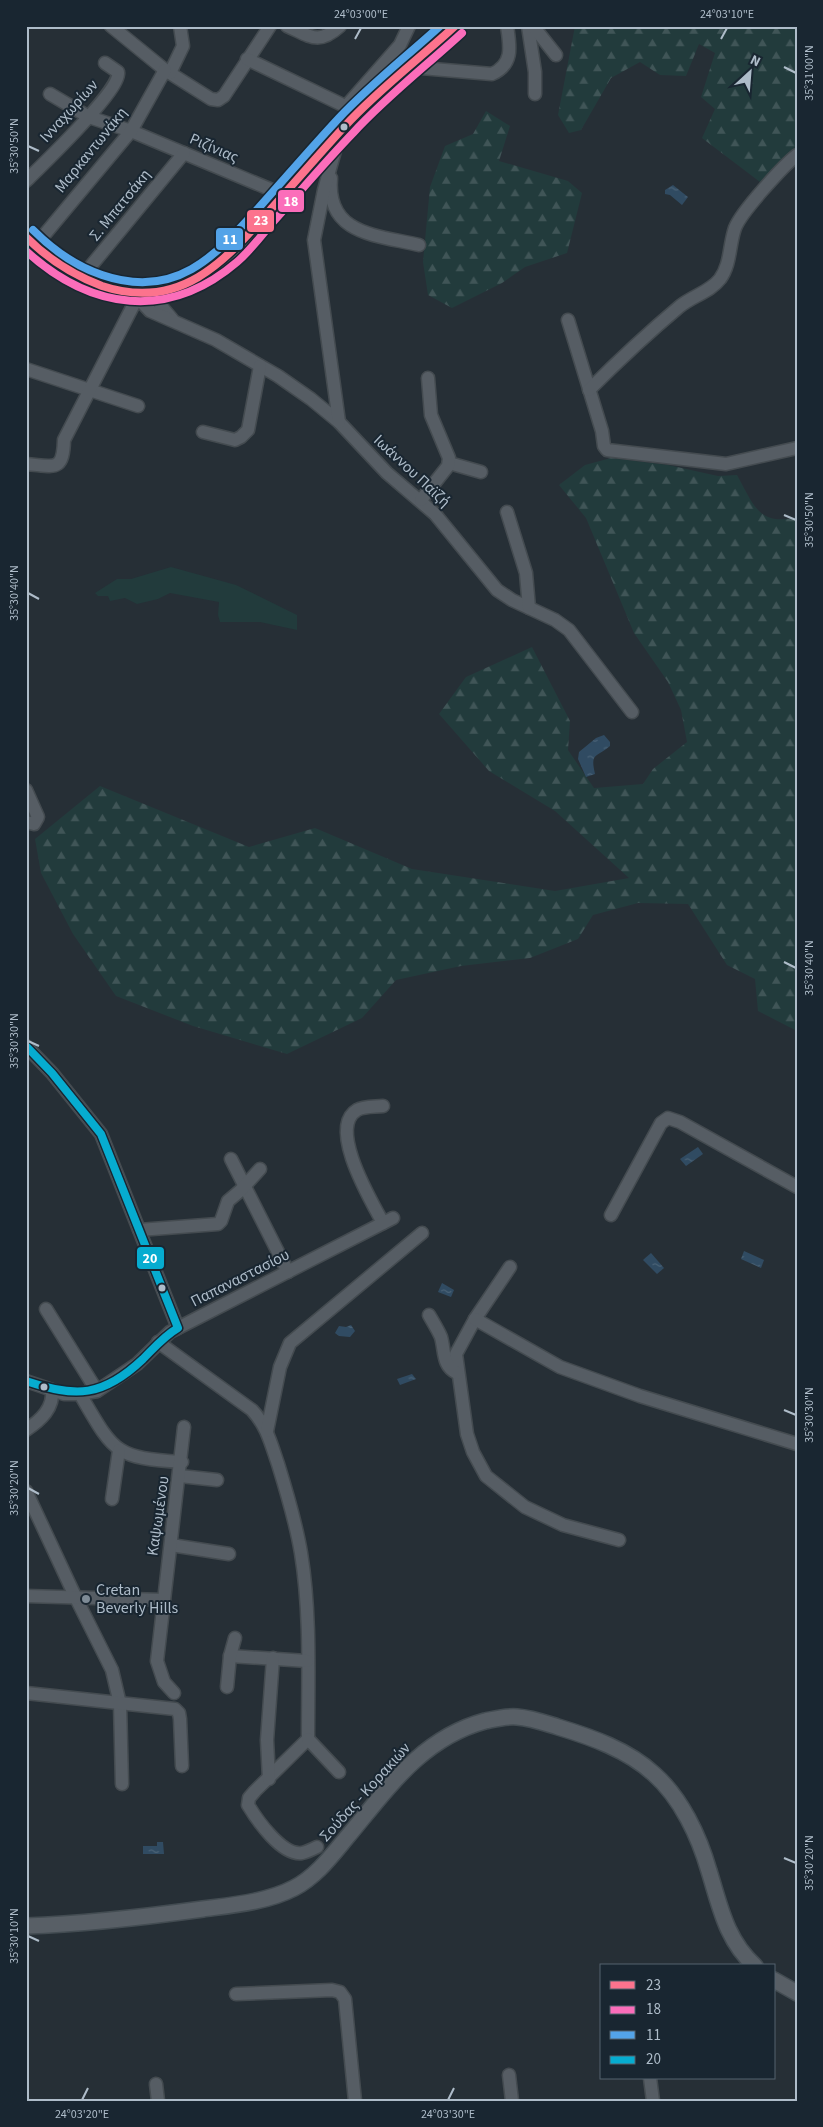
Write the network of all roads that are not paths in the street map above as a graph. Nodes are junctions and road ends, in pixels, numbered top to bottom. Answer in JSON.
{"nodes":[{"id":1,"x":111,"y":26,"type":"edge"},
{"id":2,"x":180,"y":26,"type":"edge"},
{"id":3,"x":270,"y":26,"type":"edge"},
{"id":4,"x":286,"y":26,"type":"edge"},
{"id":5,"x":340,"y":26,"type":"edge"},
{"id":6,"x":409,"y":26,"type":"edge"},
{"id":7,"x":455,"y":26,"type":"edge"},
{"id":8,"x":507,"y":26,"type":"edge"},
{"id":9,"x":528,"y":26,"type":"edge"},
{"id":10,"x":533,"y":26,"type":"edge"},
{"id":11,"x":556,"y":54,"type":"dead end"},
{"id":12,"x":247,"y":59,"type":"junction"},
{"id":13,"x":105,"y":63,"type":"dead end"},
{"id":14,"x":409,"y":67,"type":"junction"},
{"id":15,"x":168,"y":72,"type":"junction"},
{"id":16,"x":50,"y":94,"type":"dead end"},
{"id":17,"x":535,"y":94,"type":"dead end"},
{"id":18,"x":347,"y":107,"type":"junction"},
{"id":19,"x":90,"y":117,"type":"junction"},
{"id":20,"x":343,"y":128,"type":"junction"},
{"id":21,"x":131,"y":131,"type":"junction"},
{"id":22,"x":184,"y":153,"type":"junction"},
{"id":23,"x":797,"y":155,"type":"edge"},
{"id":24,"x":333,"y":160,"type":"junction"},
{"id":25,"x":26,"y":181,"type":"edge"},
{"id":26,"x":284,"y":195,"type":"junction"},
{"id":27,"x":30,"y":241,"type":"edge"},
{"id":28,"x":419,"y":245,"type":"dead end"},
{"id":29,"x":81,"y":278,"type":"junction"},
{"id":30,"x":136,"y":296,"type":"junction"},
{"id":31,"x":158,"y":304,"type":"junction"},
{"id":32,"x":568,"y":320,"type":"dead end"},
{"id":33,"x":260,"y":366,"type":"junction"},
{"id":34,"x":26,"y":369,"type":"edge"},
{"id":35,"x":428,"y":378,"type":"dead end"},
{"id":36,"x":90,"y":390,"type":"junction"},
{"id":37,"x":589,"y":390,"type":"junction"},
{"id":38,"x":138,"y":406,"type":"dead end"},
{"id":39,"x":339,"y":422,"type":"junction"},
{"id":40,"x":203,"y":432,"type":"dead end"},
{"id":41,"x":797,"y":448,"type":"edge"},
{"id":42,"x":449,"y":463,"type":"junction"},
{"id":43,"x":26,"y":464,"type":"edge"},
{"id":44,"x":481,"y":472,"type":"dead end"},
{"id":45,"x":421,"y":500,"type":"junction"},
{"id":46,"x":507,"y":512,"type":"dead end"},
{"id":47,"x":529,"y":608,"type":"junction"},
{"id":48,"x":632,"y":712,"type":"dead end"},
{"id":49,"x":26,"y":790,"type":"edge"},
{"id":50,"x":26,"y":822,"type":"edge"},
{"id":51,"x":26,"y":1046,"type":"edge"},
{"id":52,"x":383,"y":1106,"type":"dead end"},
{"id":53,"x":231,"y":1159,"type":"dead end"},
{"id":54,"x":260,"y":1169,"type":"dead end"},
{"id":55,"x":244,"y":1187,"type":"junction"},
{"id":56,"x":797,"y":1187,"type":"edge"},
{"id":57,"x":611,"y":1215,"type":"dead end"},
{"id":58,"x":139,"y":1230,"type":"junction"},
{"id":59,"x":422,"y":1233,"type":"dead end"},
{"id":60,"x":510,"y":1267,"type":"dead end"},
{"id":61,"x":288,"y":1272,"type":"junction"},
{"id":62,"x":46,"y":1309,"type":"dead end"},
{"id":63,"x":429,"y":1315,"type":"dead end"},
{"id":64,"x":475,"y":1319,"type":"junction"},
{"id":65,"x":178,"y":1328,"type":"junction"},
{"id":66,"x":158,"y":1342,"type":"junction"},
{"id":67,"x":457,"y":1373,"type":"junction"},
{"id":68,"x":26,"y":1381,"type":"edge"},
{"id":69,"x":52,"y":1390,"type":"junction"},
{"id":70,"x":97,"y":1391,"type":"junction"},
{"id":71,"x":80,"y":1394,"type":"junction"},
{"id":72,"x":184,"y":1427,"type":"dead end"},
{"id":73,"x":26,"y":1430,"type":"edge"},
{"id":74,"x":267,"y":1431,"type":"junction"},
{"id":75,"x":797,"y":1444,"type":"edge"},
{"id":76,"x":119,"y":1450,"type":"junction"},
{"id":77,"x":182,"y":1462,"type":"junction"},
{"id":78,"x":180,"y":1476,"type":"junction"},
{"id":79,"x":217,"y":1480,"type":"dead end"},
{"id":80,"x":26,"y":1491,"type":"edge"},
{"id":81,"x":112,"y":1499,"type":"dead end"},
{"id":82,"x":619,"y":1540,"type":"dead end"},
{"id":83,"x":171,"y":1546,"type":"junction"},
{"id":84,"x":229,"y":1554,"type":"dead end"},
{"id":85,"x":26,"y":1596,"type":"edge"},
{"id":86,"x":74,"y":1596,"type":"junction"},
{"id":87,"x":164,"y":1600,"type":"junction"},
{"id":88,"x":235,"y":1638,"type":"dead end"},
{"id":89,"x":230,"y":1656,"type":"junction"},
{"id":90,"x":273,"y":1658,"type":"junction"},
{"id":91,"x":308,"y":1661,"type":"junction"},
{"id":92,"x":227,"y":1687,"type":"dead end"},
{"id":93,"x":26,"y":1693,"type":"edge"},
{"id":94,"x":174,"y":1693,"type":"dead end"},
{"id":95,"x":120,"y":1704,"type":"junction"},
{"id":96,"x":308,"y":1739,"type":"junction"},
{"id":97,"x":182,"y":1766,"type":"dead end"},
{"id":98,"x":339,"y":1772,"type":"dead end"},
{"id":99,"x":269,"y":1779,"type":"junction"},
{"id":100,"x":122,"y":1784,"type":"dead end"},
{"id":101,"x":317,"y":1847,"type":"dead end"},
{"id":102,"x":26,"y":1926,"type":"edge"},
{"id":103,"x":753,"y":1964,"type":"edge"},
{"id":104,"x":776,"y":1981,"type":"edge"},
{"id":105,"x":797,"y":1993,"type":"edge"},
{"id":106,"x":236,"y":1994,"type":"dead end"},
{"id":107,"x":509,"y":2075,"type":"dead end"},
{"id":108,"x":650,"y":2080,"type":"edge"},
{"id":109,"x":156,"y":2084,"type":"dead end"},
{"id":110,"x":158,"y":2101,"type":"edge"},
{"id":111,"x":356,"y":2101,"type":"edge"},
{"id":112,"x":512,"y":2101,"type":"edge"},
{"id":113,"x":653,"y":2101,"type":"edge"}],
"edges":[{"from":1,"to":15,"type":"street"},
{"from":2,"to":15,"type":"street","name":"Μαρκαντωνάκη"},
{"from":3,"to":12,"type":"street"},
{"from":4,"to":5,"type":"street"},
{"from":6,"to":18,"type":"street"},
{"from":7,"to":14,"type":"main road"},
{"from":8,"to":14,"type":"street"},
{"from":9,"to":17,"type":"street"},
{"from":10,"to":11,"type":"street"},
{"from":12,"to":15,"type":"street"},
{"from":12,"to":18,"type":"street"},
{"from":13,"to":19,"type":"street","name":"Ινναχωρίων"},
{"from":14,"to":20,"type":"main road"},
{"from":15,"to":21,"type":"street","name":"Μαρκαντωνάκη"},
{"from":16,"to":19,"type":"street","name":"Ριζίνιας"},
{"from":18,"to":20,"type":"street"},
{"from":19,"to":21,"type":"street","name":"Ριζίνιας"},
{"from":19,"to":25,"type":"street","name":"Ινναχωρίων"},
{"from":20,"to":24,"type":"street"},
{"from":20,"to":26,"type":"main road"},
{"from":21,"to":22,"type":"street","name":"Ριζίνιας"},
{"from":21,"to":27,"type":"street","name":"Μαρκαντωνάκη"},
{"from":22,"to":26,"type":"street","name":"Ριζίνιας"},
{"from":22,"to":29,"type":"street","name":"Σ. Μπατσάκη"},
{"from":23,"to":37,"type":"street"},
{"from":24,"to":28,"type":"street"},
{"from":24,"to":39,"type":"street"},
{"from":26,"to":31,"type":"main road"},
{"from":27,"to":29,"type":"main road"},
{"from":29,"to":30,"type":"main road"},
{"from":30,"to":31,"type":"main road"},
{"from":30,"to":31,"type":"street","name":"Ιωάννου Παϊζή"},
{"from":30,"to":36,"type":"street"},
{"from":31,"to":33,"type":"street","name":"Ιωάννου Παϊζή"},
{"from":32,"to":37,"type":"street"},
{"from":33,"to":39,"type":"street","name":"Ιωάννου Παϊζή"},
{"from":33,"to":40,"type":"street"},
{"from":34,"to":36,"type":"street"},
{"from":35,"to":42,"type":"street"},
{"from":36,"to":38,"type":"street"},
{"from":36,"to":43,"type":"street"},
{"from":37,"to":41,"type":"street"},
{"from":39,"to":45,"type":"street","name":"Ιωάννου Παϊζή"},
{"from":42,"to":44,"type":"street"},
{"from":42,"to":45,"type":"street"},
{"from":45,"to":47,"type":"street","name":"Ιωάννου Παϊζή"},
{"from":46,"to":47,"type":"street"},
{"from":47,"to":48,"type":"street","name":"Ιωάννου Παϊζή"},
{"from":49,"to":50,"type":"street"},
{"from":51,"to":58,"type":"street"},
{"from":52,"to":61,"type":"street","name":"Παπαναστασίου"},
{"from":53,"to":55,"type":"street"},
{"from":54,"to":55,"type":"street"},
{"from":55,"to":58,"type":"street"},
{"from":55,"to":61,"type":"street"},
{"from":56,"to":57,"type":"street"},
{"from":58,"to":65,"type":"street"},
{"from":59,"to":74,"type":"street"},
{"from":60,"to":64,"type":"street"},
{"from":61,"to":65,"type":"street","name":"Παπαναστασίου"},
{"from":62,"to":70,"type":"street"},
{"from":63,"to":67,"type":"street"},
{"from":64,"to":67,"type":"street"},
{"from":64,"to":75,"type":"street"},
{"from":65,"to":66,"type":"street","name":"Παπαναστασίου"},
{"from":66,"to":70,"type":"street","name":"Παπαναστασίου"},
{"from":66,"to":74,"type":"street"},
{"from":67,"to":82,"type":"street"},
{"from":68,"to":69,"type":"street","name":"Παπαναστασίου"},
{"from":69,"to":71,"type":"street","name":"Παπαναστασίου"},
{"from":69,"to":73,"type":"street"},
{"from":70,"to":71,"type":"street","name":"Παπαναστασίου"},
{"from":71,"to":76,"type":"street"},
{"from":72,"to":77,"type":"street","name":"Καψωμένου"},
{"from":74,"to":91,"type":"street"},
{"from":76,"to":77,"type":"street"},
{"from":76,"to":81,"type":"street"},
{"from":77,"to":78,"type":"street","name":"Καψωμένου"},
{"from":78,"to":79,"type":"street"},
{"from":78,"to":83,"type":"street","name":"Καψωμένου"},
{"from":80,"to":86,"type":"street"},
{"from":83,"to":84,"type":"street"},
{"from":83,"to":87,"type":"street","name":"Καψωμένου"},
{"from":85,"to":86,"type":"street"},
{"from":86,"to":87,"type":"street"},
{"from":86,"to":95,"type":"street"},
{"from":87,"to":94,"type":"street","name":"Καψωμένου"},
{"from":88,"to":89,"type":"street"},
{"from":89,"to":90,"type":"street"},
{"from":89,"to":92,"type":"street"},
{"from":90,"to":91,"type":"street"},
{"from":90,"to":99,"type":"street"},
{"from":91,"to":96,"type":"street"},
{"from":93,"to":95,"type":"street"},
{"from":95,"to":97,"type":"street"},
{"from":95,"to":100,"type":"street"},
{"from":96,"to":98,"type":"street"},
{"from":96,"to":99,"type":"street"},
{"from":99,"to":101,"type":"street"},
{"from":102,"to":103,"type":"main road","name":"Σούδας - Κορακιών"},
{"from":104,"to":105,"type":"main road"},
{"from":106,"to":111,"type":"street"},
{"from":107,"to":112,"type":"street"},
{"from":108,"to":113,"type":"street"},
{"from":109,"to":110,"type":"street"}]}
